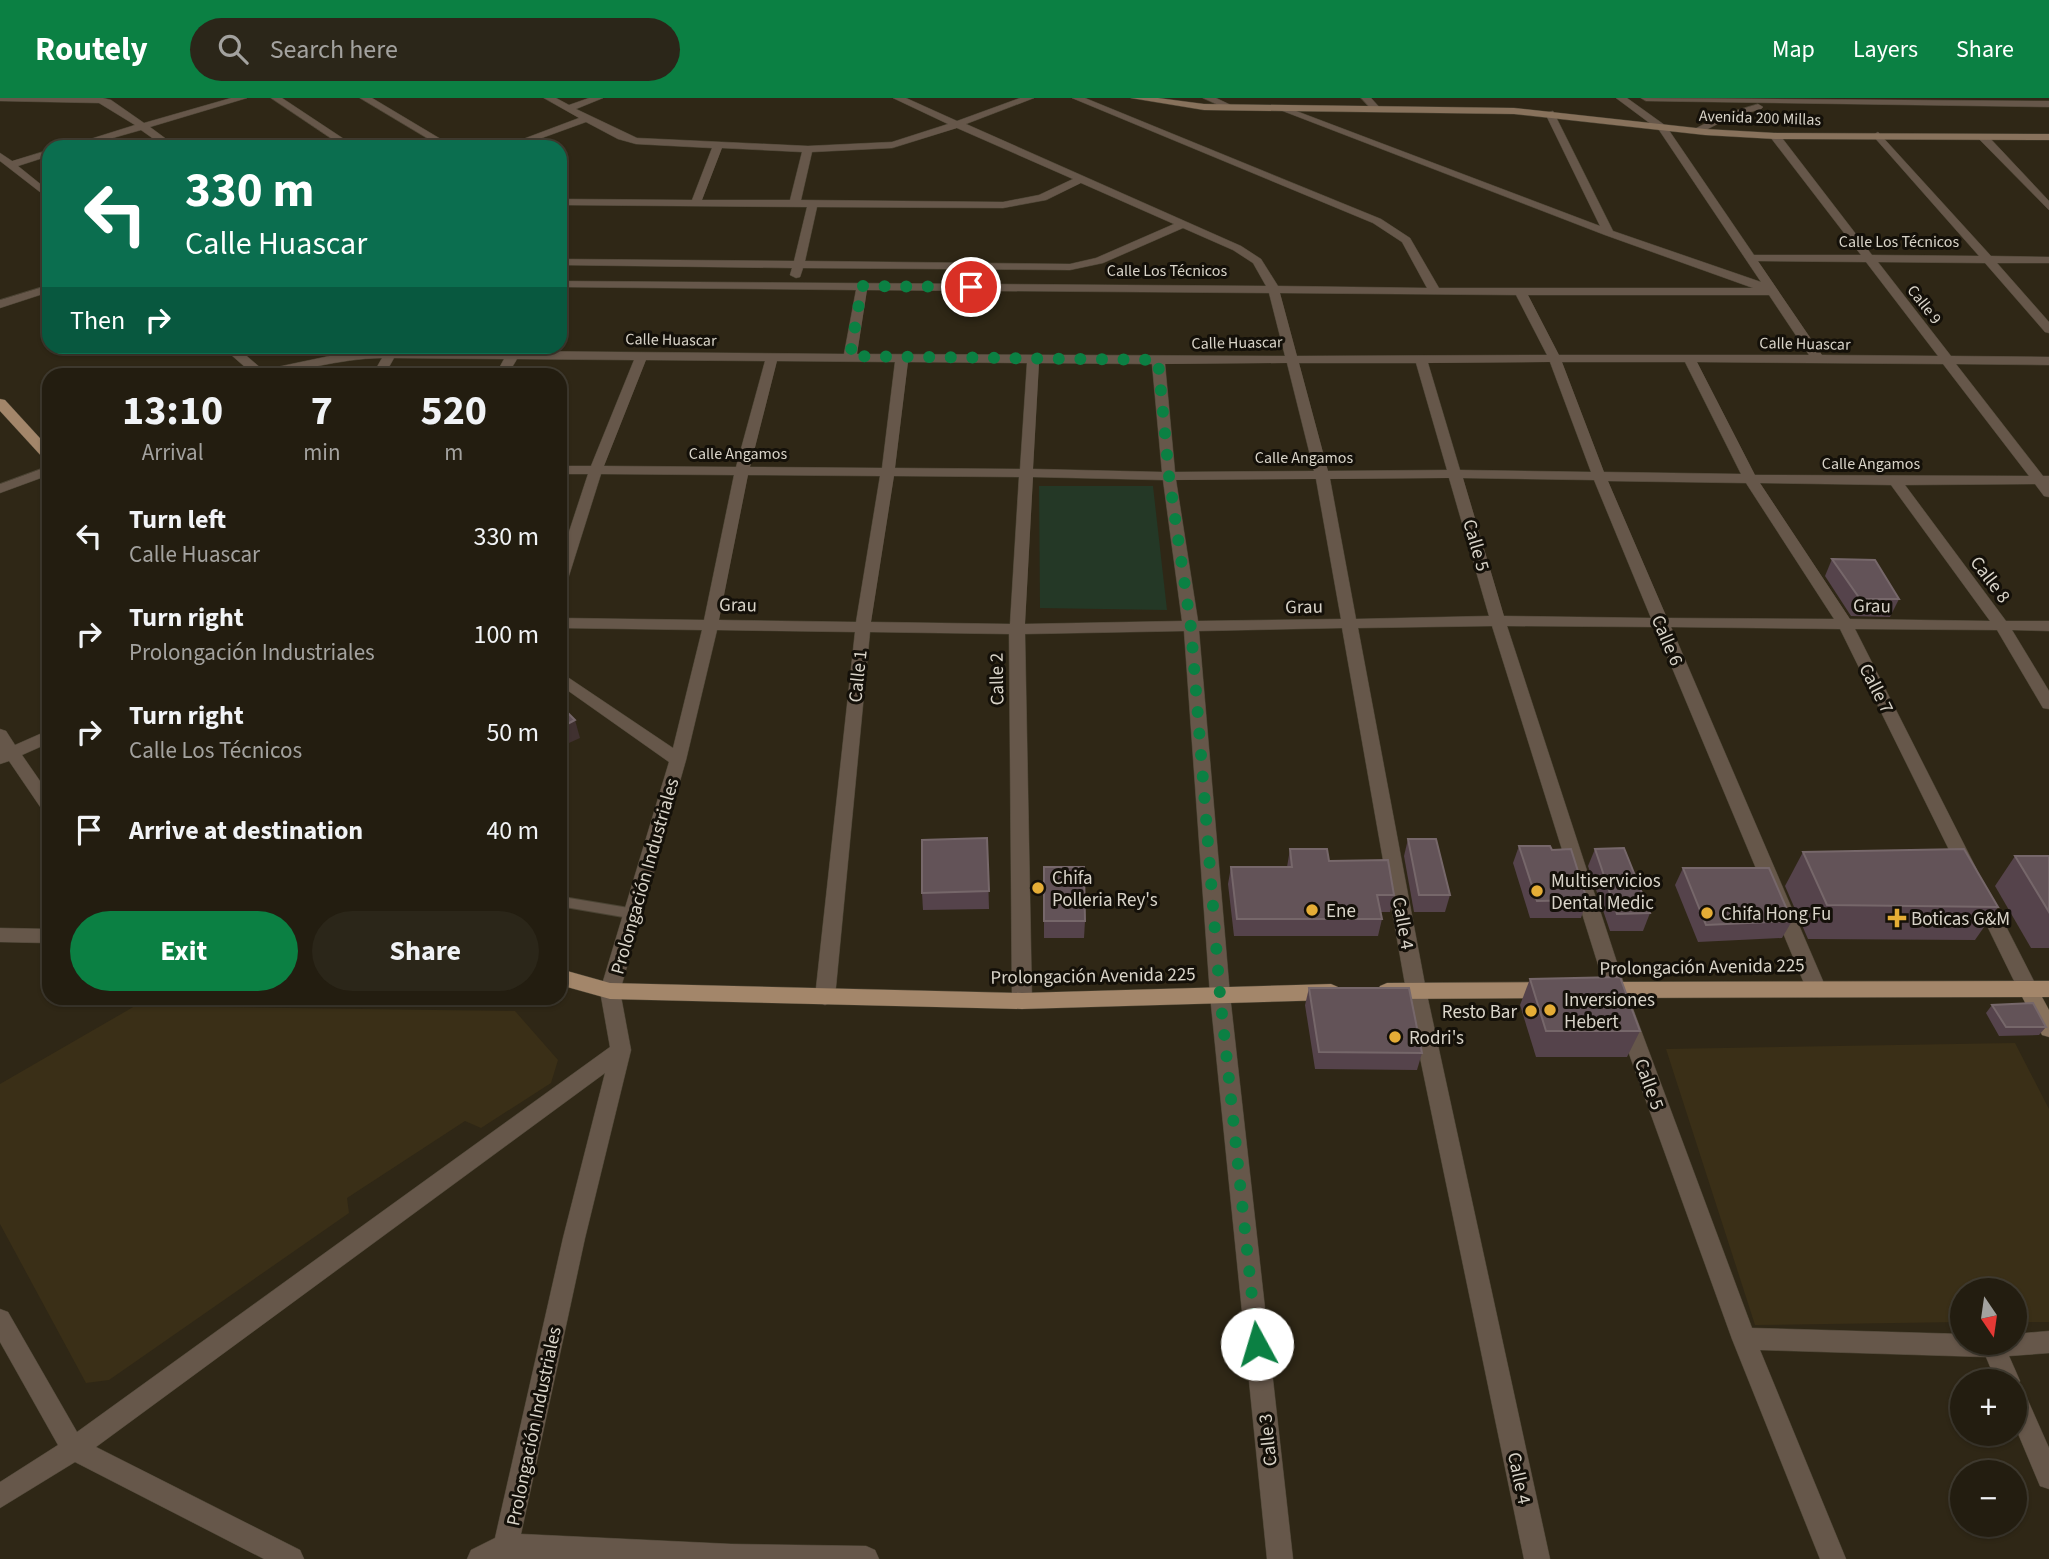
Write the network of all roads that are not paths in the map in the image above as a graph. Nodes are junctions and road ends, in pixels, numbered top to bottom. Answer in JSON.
{"nodes":[{"id":1,"x":0,"y":98,"type":"edge"},
{"id":2,"x":41,"y":98,"type":"edge"},
{"id":3,"x":242,"y":98,"type":"edge"},
{"id":4,"x":276,"y":98,"type":"edge"},
{"id":5,"x":365,"y":98,"type":"edge"},
{"id":6,"x":549,"y":98,"type":"edge"},
{"id":7,"x":598,"y":98,"type":"edge"},
{"id":8,"x":898,"y":98,"type":"edge"},
{"id":9,"x":1029,"y":98,"type":"edge"},
{"id":10,"x":1077,"y":98,"type":"edge"},
{"id":11,"x":1136,"y":98,"type":"edge"},
{"id":12,"x":1208,"y":98,"type":"edge"},
{"id":13,"x":1366,"y":98,"type":"edge"},
{"id":14,"x":1621,"y":98,"type":"edge"},
{"id":15,"x":1646,"y":98,"type":"edge"},
{"id":16,"x":1906,"y":98,"type":"edge"},
{"id":17,"x":1942,"y":98,"type":"edge"},
{"id":18,"x":1789,"y":102,"type":"junction"},
{"id":19,"x":1882,"y":103,"type":"junction"},
{"id":20,"x":1918,"y":103,"type":"junction"},
{"id":21,"x":2049,"y":104,"type":"edge"},
{"id":22,"x":1230,"y":107,"type":"junction"},
{"id":23,"x":568,"y":108,"type":"junction"},
{"id":24,"x":1280,"y":108,"type":"junction"},
{"id":25,"x":1376,"y":109,"type":"junction"},
{"id":26,"x":1550,"y":113,"type":"junction"},
{"id":27,"x":588,"y":118,"type":"junction"},
{"id":28,"x":958,"y":124,"type":"junction"},
{"id":29,"x":144,"y":125,"type":"junction"},
{"id":30,"x":1663,"y":128,"type":"junction"},
{"id":31,"x":1696,"y":131,"type":"junction"},
{"id":32,"x":1774,"y":135,"type":"junction"},
{"id":33,"x":1878,"y":135,"type":"junction"},
{"id":34,"x":1983,"y":136,"type":"junction"},
{"id":35,"x":2049,"y":137,"type":"edge"},
{"id":36,"x":94,"y":140,"type":"edge"},
{"id":37,"x":163,"y":140,"type":"edge"},
{"id":38,"x":340,"y":140,"type":"edge"},
{"id":39,"x":437,"y":140,"type":"edge"},
{"id":40,"x":527,"y":140,"type":"edge"},
{"id":41,"x":718,"y":146,"type":"junction"},
{"id":42,"x":808,"y":149,"type":"junction"},
{"id":43,"x":42,"y":155,"type":"edge"},
{"id":44,"x":0,"y":156,"type":"edge"},
{"id":45,"x":13,"y":164,"type":"junction"},
{"id":46,"x":1082,"y":179,"type":"junction"},
{"id":47,"x":42,"y":189,"type":"edge"},
{"id":48,"x":567,"y":202,"type":"edge"},
{"id":49,"x":696,"y":202,"type":"junction"},
{"id":50,"x":795,"y":202,"type":"junction"},
{"id":51,"x":813,"y":203,"type":"junction"},
{"id":52,"x":2049,"y":207,"type":"edge"},
{"id":53,"x":1184,"y":224,"type":"junction"},
{"id":54,"x":1609,"y":233,"type":"junction"},
{"id":55,"x":1750,"y":258,"type":"junction"},
{"id":56,"x":1870,"y":259,"type":"junction"},
{"id":57,"x":1987,"y":260,"type":"junction"},
{"id":58,"x":2049,"y":260,"type":"edge"},
{"id":59,"x":567,"y":262,"type":"edge"},
{"id":60,"x":798,"y":264,"type":"junction"},
{"id":61,"x":567,"y":284,"type":"edge"},
{"id":62,"x":793,"y":285,"type":"junction"},
{"id":63,"x":862,"y":286,"type":"junction"},
{"id":64,"x":1273,"y":288,"type":"junction"},
{"id":65,"x":42,"y":290,"type":"edge"},
{"id":66,"x":1435,"y":290,"type":"junction"},
{"id":67,"x":1773,"y":291,"type":"junction"},
{"id":68,"x":1520,"y":292,"type":"junction"},
{"id":69,"x":0,"y":304,"type":"edge"},
{"id":70,"x":2049,"y":329,"type":"edge"},
{"id":71,"x":236,"y":354,"type":"edge"},
{"id":72,"x":314,"y":354,"type":"edge"},
{"id":73,"x":358,"y":354,"type":"edge"},
{"id":74,"x":513,"y":354,"type":"joint"},
{"id":75,"x":642,"y":354,"type":"junction"},
{"id":76,"x":772,"y":356,"type":"junction"},
{"id":77,"x":850,"y":356,"type":"junction"},
{"id":78,"x":902,"y":357,"type":"junction"},
{"id":79,"x":1289,"y":357,"type":"junction"},
{"id":80,"x":1033,"y":358,"type":"junction"},
{"id":81,"x":1689,"y":358,"type":"junction"},
{"id":82,"x":1421,"y":359,"type":"junction"},
{"id":83,"x":1555,"y":359,"type":"junction"},
{"id":84,"x":1818,"y":359,"type":"junction"},
{"id":85,"x":1158,"y":360,"type":"junction"},
{"id":86,"x":1949,"y":361,"type":"junction"},
{"id":87,"x":2049,"y":361,"type":"edge"},
{"id":88,"x":253,"y":368,"type":"edge"},
{"id":89,"x":276,"y":368,"type":"edge"},
{"id":90,"x":289,"y":368,"type":"edge"},
{"id":91,"x":505,"y":368,"type":"edge"},
{"id":92,"x":0,"y":403,"type":"edge"},
{"id":93,"x":42,"y":448,"type":"edge"},
{"id":94,"x":567,"y":470,"type":"edge"},
{"id":95,"x":596,"y":470,"type":"junction"},
{"id":96,"x":742,"y":471,"type":"junction"},
{"id":97,"x":888,"y":472,"type":"junction"},
{"id":98,"x":1028,"y":472,"type":"junction"},
{"id":99,"x":42,"y":473,"type":"edge"},
{"id":100,"x":1322,"y":474,"type":"junction"},
{"id":101,"x":1457,"y":474,"type":"junction"},
{"id":102,"x":1169,"y":476,"type":"junction"},
{"id":103,"x":1600,"y":476,"type":"junction"},
{"id":104,"x":1751,"y":480,"type":"junction"},
{"id":105,"x":2044,"y":480,"type":"edge"},
{"id":106,"x":1895,"y":481,"type":"junction"},
{"id":107,"x":0,"y":489,"type":"edge"},
{"id":108,"x":2049,"y":493,"type":"edge"},
{"id":109,"x":567,"y":560,"type":"edge"},
{"id":110,"x":1498,"y":621,"type":"junction"},
{"id":111,"x":1660,"y":622,"type":"junction"},
{"id":112,"x":567,"y":623,"type":"edge"},
{"id":113,"x":711,"y":624,"type":"junction"},
{"id":114,"x":1844,"y":624,"type":"junction"},
{"id":115,"x":863,"y":625,"type":"junction"},
{"id":116,"x":1351,"y":625,"type":"junction"},
{"id":117,"x":2002,"y":625,"type":"junction"},
{"id":118,"x":2049,"y":626,"type":"edge"},
{"id":119,"x":1191,"y":628,"type":"junction"},
{"id":120,"x":1017,"y":629,"type":"junction"},
{"id":121,"x":567,"y":682,"type":"edge"},
{"id":122,"x":2049,"y":704,"type":"edge"},
{"id":123,"x":0,"y":735,"type":"edge"},
{"id":124,"x":42,"y":739,"type":"edge"},
{"id":125,"x":6,"y":755,"type":"edge"},
{"id":126,"x":678,"y":760,"type":"junction"},
{"id":127,"x":42,"y":799,"type":"edge"},
{"id":128,"x":567,"y":902,"type":"edge"},
{"id":129,"x":635,"y":914,"type":"junction"},
{"id":130,"x":0,"y":935,"type":"edge"},
{"id":131,"x":42,"y":936,"type":"edge"},
{"id":132,"x":567,"y":979,"type":"edge"},
{"id":133,"x":1815,"y":988,"type":"junction"},
{"id":134,"x":2028,"y":989,"type":"junction"},
{"id":135,"x":2049,"y":989,"type":"edge"},
{"id":136,"x":1416,"y":990,"type":"junction"},
{"id":137,"x":1616,"y":990,"type":"junction"},
{"id":138,"x":610,"y":991,"type":"junction"},
{"id":139,"x":1374,"y":991,"type":"edge"},
{"id":140,"x":1346,"y":992,"type":"edge"},
{"id":141,"x":1220,"y":995,"type":"junction"},
{"id":142,"x":825,"y":997,"type":"junction"},
{"id":143,"x":1022,"y":1000,"type":"junction"},
{"id":144,"x":2049,"y":1029,"type":"edge"},
{"id":145,"x":621,"y":1050,"type":"junction"},
{"id":146,"x":0,"y":1320,"type":"edge"},
{"id":147,"x":1744,"y":1339,"type":"junction"},
{"id":148,"x":2049,"y":1342,"type":"edge"},
{"id":149,"x":2027,"y":1344,"type":"edge"},
{"id":150,"x":1950,"y":1345,"type":"edge"},
{"id":151,"x":2027,"y":1425,"type":"edge"},
{"id":152,"x":74,"y":1449,"type":"junction"},
{"id":153,"x":2049,"y":1477,"type":"edge"},
{"id":154,"x":0,"y":1496,"type":"edge"},
{"id":155,"x":505,"y":1552,"type":"edge"},
{"id":156,"x":731,"y":1558,"type":"edge"},
{"id":157,"x":291,"y":1559,"type":"edge"},
{"id":158,"x":480,"y":1559,"type":"edge"},
{"id":159,"x":866,"y":1559,"type":"edge"},
{"id":160,"x":1279,"y":1559,"type":"edge"},
{"id":161,"x":1537,"y":1559,"type":"edge"},
{"id":162,"x":1833,"y":1559,"type":"edge"}],
"edges":[{"from":1,"to":2,"type":"street"},
{"from":2,"to":29,"type":"street"},
{"from":3,"to":29,"type":"street"},
{"from":4,"to":38,"type":"street"},
{"from":5,"to":39,"type":"street"},
{"from":6,"to":23,"type":"street"},
{"from":7,"to":23,"type":"street"},
{"from":8,"to":28,"type":"street"},
{"from":9,"to":28,"type":"street"},
{"from":10,"to":66,"type":"street"},
{"from":11,"to":22,"type":"main road","name":"Avenida 200 Millas"},
{"from":12,"to":22,"type":"street"},
{"from":13,"to":25,"type":"street"},
{"from":14,"to":30,"type":"street"},
{"from":15,"to":18,"type":"street"},
{"from":16,"to":19,"type":"street"},
{"from":17,"to":20,"type":"street"},
{"from":18,"to":19,"type":"street"},
{"from":18,"to":31,"type":"street"},
{"from":19,"to":20,"type":"street"},
{"from":20,"to":21,"type":"street"},
{"from":22,"to":24,"type":"main road","name":"Avenida 200 Millas"},
{"from":23,"to":27,"type":"street"},
{"from":24,"to":25,"type":"main road","name":"Avenida 200 Millas"},
{"from":24,"to":54,"type":"street"},
{"from":25,"to":26,"type":"main road","name":"Avenida 200 Millas"},
{"from":26,"to":30,"type":"main road","name":"Avenida 200 Millas"},
{"from":26,"to":54,"type":"street"},
{"from":27,"to":40,"type":"street"},
{"from":27,"to":41,"type":"street"},
{"from":28,"to":42,"type":"street"},
{"from":28,"to":46,"type":"street"},
{"from":29,"to":36,"type":"street"},
{"from":29,"to":37,"type":"street"},
{"from":30,"to":31,"type":"main road","name":"Avenida 200 Millas"},
{"from":30,"to":55,"type":"street"},
{"from":31,"to":32,"type":"main road","name":"Avenida 200 Millas"},
{"from":32,"to":33,"type":"main road","name":"Avenida 200 Millas"},
{"from":32,"to":56,"type":"street","name":"Calle 9"},
{"from":33,"to":34,"type":"main road","name":"Avenida 200 Millas"},
{"from":33,"to":57,"type":"street"},
{"from":34,"to":35,"type":"main road","name":"Avenida 200 Millas"},
{"from":34,"to":52,"type":"street"},
{"from":41,"to":42,"type":"street"},
{"from":41,"to":49,"type":"street"},
{"from":42,"to":50,"type":"street"},
{"from":43,"to":45,"type":"street"},
{"from":44,"to":45,"type":"street"},
{"from":45,"to":47,"type":"street"},
{"from":46,"to":51,"type":"street"},
{"from":46,"to":53,"type":"street"},
{"from":48,"to":49,"type":"street"},
{"from":49,"to":50,"type":"street"},
{"from":50,"to":51,"type":"street"},
{"from":51,"to":60,"type":"street"},
{"from":53,"to":60,"type":"street"},
{"from":53,"to":64,"type":"street"},
{"from":54,"to":67,"type":"street"},
{"from":55,"to":56,"type":"street","name":"Calle Los Técnicos"},
{"from":55,"to":67,"type":"street"},
{"from":56,"to":57,"type":"street","name":"Calle Los Técnicos"},
{"from":56,"to":86,"type":"street","name":"Calle 9"},
{"from":57,"to":58,"type":"street","name":"Calle Los Técnicos"},
{"from":57,"to":70,"type":"street"},
{"from":59,"to":60,"type":"street"},
{"from":60,"to":62,"type":"street"},
{"from":61,"to":62,"type":"street","name":"Calle Los Técnicos"},
{"from":62,"to":63,"type":"street","name":"Calle Los Técnicos"},
{"from":63,"to":64,"type":"street","name":"Calle Los Técnicos"},
{"from":63,"to":77,"type":"street"},
{"from":64,"to":66,"type":"street","name":"Calle Los Técnicos"},
{"from":64,"to":79,"type":"street","name":"Calle 4"},
{"from":65,"to":69,"type":"street"},
{"from":66,"to":68,"type":"street","name":"Calle Los Técnicos"},
{"from":67,"to":68,"type":"street","name":"Calle Los Técnicos"},
{"from":67,"to":84,"type":"street"},
{"from":68,"to":83,"type":"street","name":"Calle 6"},
{"from":71,"to":88,"type":"street"},
{"from":72,"to":89,"type":"street"},
{"from":73,"to":90,"type":"street","name":"Calle Huascar"},
{"from":74,"to":75,"type":"street","name":"Calle Huascar"},
{"from":74,"to":91,"type":"street"},
{"from":75,"to":76,"type":"street","name":"Calle Huascar"},
{"from":75,"to":95,"type":"street"},
{"from":76,"to":77,"type":"street","name":"Calle Huascar"},
{"from":76,"to":96,"type":"street","name":"Prolongación Industriales"},
{"from":77,"to":78,"type":"street","name":"Calle Huascar"},
{"from":78,"to":80,"type":"street","name":"Calle Huascar"},
{"from":78,"to":97,"type":"street","name":"Calle 1"},
{"from":79,"to":82,"type":"street","name":"Calle Huascar"},
{"from":79,"to":85,"type":"street","name":"Calle Huascar"},
{"from":79,"to":100,"type":"street","name":"Calle 4"},
{"from":80,"to":85,"type":"street","name":"Calle Huascar"},
{"from":80,"to":98,"type":"street","name":"Calle 2"},
{"from":81,"to":83,"type":"street","name":"Calle Huascar"},
{"from":81,"to":84,"type":"street","name":"Calle Huascar"},
{"from":81,"to":104,"type":"street","name":"Calle 7"},
{"from":82,"to":83,"type":"street","name":"Calle Huascar"},
{"from":82,"to":101,"type":"street","name":"Calle 5"},
{"from":83,"to":103,"type":"street","name":"Calle 6"},
{"from":84,"to":86,"type":"street","name":"Calle Huascar"},
{"from":85,"to":102,"type":"street","name":"Calle 3"},
{"from":86,"to":87,"type":"street","name":"Calle Huascar"},
{"from":86,"to":105,"type":"street","name":"Calle 9"},
{"from":92,"to":93,"type":"main road"},
{"from":94,"to":95,"type":"street","name":"Calle Angamos"},
{"from":95,"to":96,"type":"street","name":"Calle Angamos"},
{"from":95,"to":109,"type":"street"},
{"from":96,"to":97,"type":"street","name":"Calle Angamos"},
{"from":96,"to":113,"type":"street","name":"Prolongación Industriales"},
{"from":97,"to":98,"type":"street","name":"Calle Angamos"},
{"from":97,"to":115,"type":"street","name":"Calle 1"},
{"from":98,"to":102,"type":"street","name":"Calle Angamos"},
{"from":98,"to":120,"type":"street","name":"Calle 2"},
{"from":99,"to":107,"type":"street"},
{"from":100,"to":101,"type":"street","name":"Calle Angamos"},
{"from":100,"to":102,"type":"street","name":"Calle Angamos"},
{"from":100,"to":116,"type":"street","name":"Calle 4"},
{"from":101,"to":103,"type":"street","name":"Calle Angamos"},
{"from":101,"to":110,"type":"street","name":"Calle 5"},
{"from":102,"to":119,"type":"street","name":"Calle 3"},
{"from":103,"to":104,"type":"street","name":"Calle Angamos"},
{"from":103,"to":111,"type":"street","name":"Calle 6"},
{"from":104,"to":106,"type":"street","name":"Calle Angamos"},
{"from":104,"to":114,"type":"street","name":"Calle 7"},
{"from":105,"to":106,"type":"street","name":"Calle Angamos"},
{"from":105,"to":108,"type":"street","name":"Calle 9"},
{"from":106,"to":117,"type":"street","name":"Calle 8"},
{"from":110,"to":111,"type":"street","name":"Grau"},
{"from":110,"to":116,"type":"street","name":"Grau"},
{"from":110,"to":137,"type":"street","name":"Calle 5"},
{"from":111,"to":114,"type":"street","name":"Grau"},
{"from":111,"to":133,"type":"street","name":"Calle 6"},
{"from":112,"to":113,"type":"street","name":"Grau"},
{"from":113,"to":115,"type":"street","name":"Grau"},
{"from":113,"to":126,"type":"street","name":"Prolongación Industriales"},
{"from":114,"to":117,"type":"street","name":"Grau"},
{"from":114,"to":134,"type":"street","name":"Calle 7"},
{"from":115,"to":120,"type":"street","name":"Grau"},
{"from":115,"to":142,"type":"street","name":"Calle 1"},
{"from":116,"to":119,"type":"street","name":"Grau"},
{"from":116,"to":136,"type":"street","name":"Calle 4"},
{"from":117,"to":118,"type":"street","name":"Grau"},
{"from":117,"to":122,"type":"street","name":"Calle 8"},
{"from":119,"to":120,"type":"street","name":"Grau"},
{"from":119,"to":141,"type":"street","name":"Calle 3"},
{"from":120,"to":143,"type":"street","name":"Calle 2"},
{"from":121,"to":126,"type":"street"},
{"from":123,"to":125,"type":"street"},
{"from":124,"to":125,"type":"street"},
{"from":125,"to":127,"type":"street"},
{"from":126,"to":129,"type":"street","name":"Prolongación Industriales"},
{"from":128,"to":129,"type":"lane"},
{"from":129,"to":138,"type":"street","name":"Prolongación Industriales"},
{"from":130,"to":131,"type":"street"},
{"from":132,"to":138,"type":"main road","name":"Prolongación Avenida 225"},
{"from":133,"to":134,"type":"main road","name":"Prolongación Avenida 225"},
{"from":133,"to":137,"type":"main road","name":"Prolongación Avenida 225"},
{"from":134,"to":135,"type":"main road","name":"Prolongación Avenida 225"},
{"from":134,"to":144,"type":"main road","name":"Calle 7"},
{"from":136,"to":137,"type":"main road","name":"Prolongación Avenida 225"},
{"from":136,"to":139,"type":"main road","name":"Prolongación Avenida 225"},
{"from":136,"to":161,"type":"street","name":"Calle 4"},
{"from":137,"to":147,"type":"street","name":"Calle 5"},
{"from":138,"to":142,"type":"main road","name":"Prolongación Avenida 225"},
{"from":138,"to":145,"type":"street","name":"Prolongación Industriales"},
{"from":140,"to":141,"type":"main road","name":"Prolongación Avenida 225"},
{"from":141,"to":143,"type":"main road","name":"Prolongación Avenida 225"},
{"from":141,"to":160,"type":"street","name":"Calle 3"},
{"from":142,"to":143,"type":"main road","name":"Prolongación Avenida 225"},
{"from":145,"to":152,"type":"street"},
{"from":145,"to":155,"type":"street","name":"Prolongación Industriales"},
{"from":146,"to":152,"type":"street"},
{"from":147,"to":150,"type":"street"},
{"from":147,"to":162,"type":"street","name":"Calle 5"},
{"from":148,"to":149,"type":"street"},
{"from":151,"to":153,"type":"street"},
{"from":152,"to":154,"type":"street"},
{"from":152,"to":157,"type":"street"},
{"from":155,"to":156,"type":"street"},
{"from":155,"to":158,"type":"street"},
{"from":156,"to":159,"type":"street"}]}
